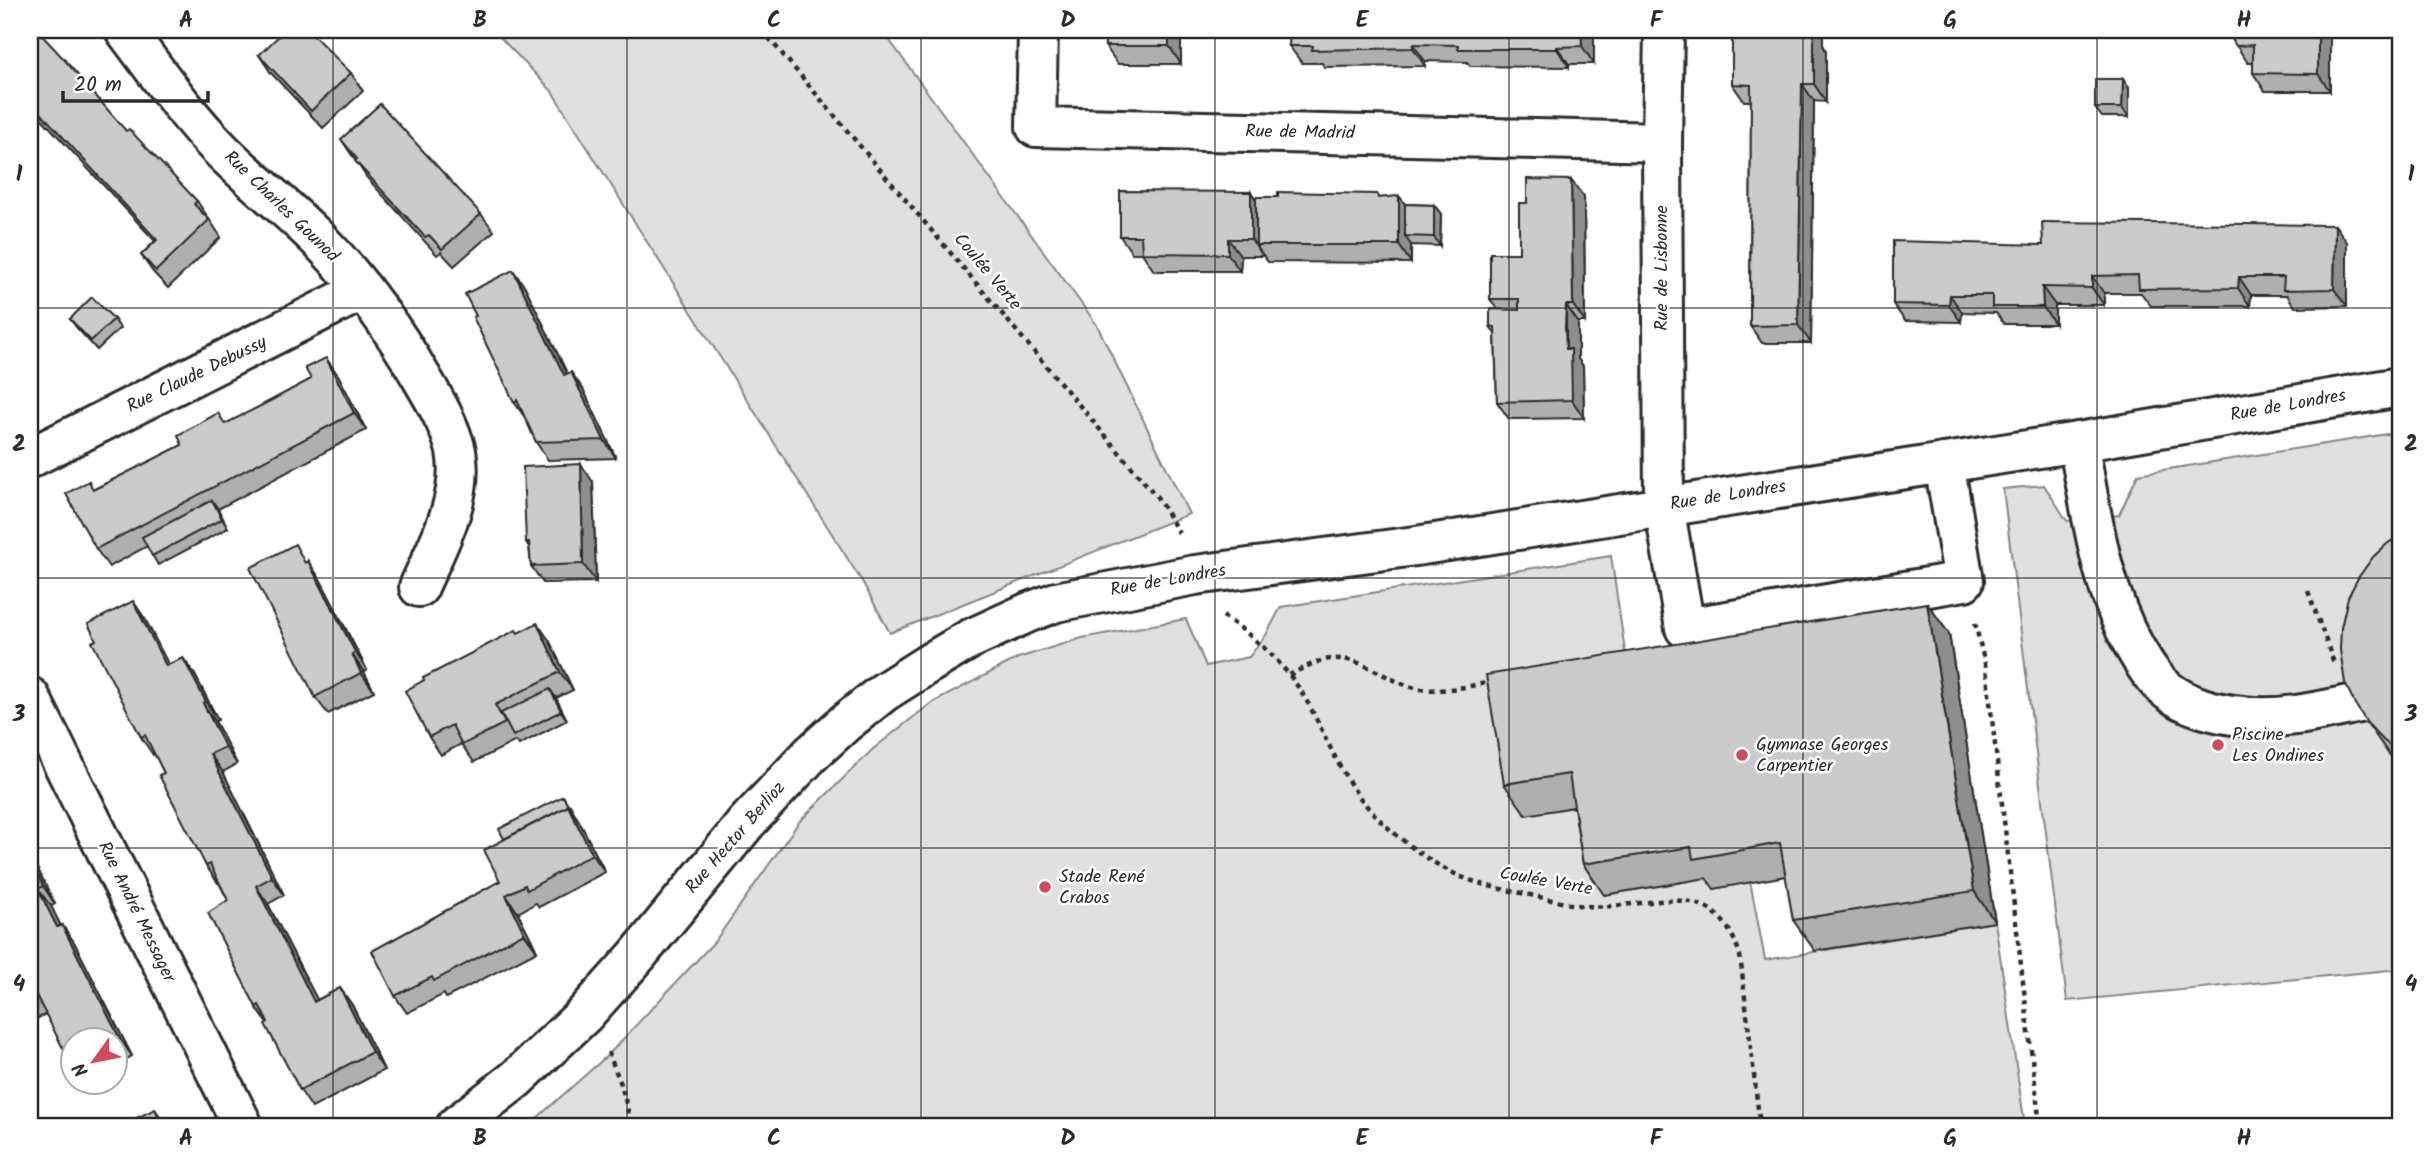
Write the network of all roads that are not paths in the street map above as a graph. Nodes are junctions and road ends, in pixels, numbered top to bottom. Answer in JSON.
{"nodes":[{"id":1,"x":125,"y":30,"type":"edge"},
{"id":2,"x":1038,"y":30,"type":"edge"},
{"id":3,"x":1664,"y":30,"type":"edge"},
{"id":4,"x":1662,"y":142,"type":"junction"},
{"id":5,"x":363,"y":290,"type":"junction"},
{"id":6,"x":2400,"y":387,"type":"edge"},
{"id":7,"x":2078,"y":442,"type":"junction"},
{"id":8,"x":30,"y":458,"type":"edge"},
{"id":9,"x":1944,"y":463,"type":"junction"},
{"id":10,"x":1664,"y":506,"type":"junction"},
{"id":11,"x":419,"y":587,"type":"dead end"},
{"id":12,"x":1056,"y":603,"type":"joint"},
{"id":13,"x":30,"y":697,"type":"edge"},
{"id":14,"x":2357,"y":703,"type":"edge"},
{"id":15,"x":243,"y":1126,"type":"edge"},
{"id":16,"x":456,"y":1126,"type":"edge"}],
"edges":[{"from":1,"to":5,"type":"street","name":"Rue Charles Gounod"},
{"from":2,"to":4,"type":"street","name":"Rue de Madrid"},
{"from":3,"to":4,"type":"street","name":"Rue de Lisbonne"},
{"from":4,"to":10,"type":"street","name":"Rue de Lisbonne"},
{"from":5,"to":8,"type":"street","name":"Rue Claude Debussy"},
{"from":5,"to":11,"type":"street","name":"Rue Charles Gounod"},
{"from":6,"to":7,"type":"street","name":"Rue de Londres"},
{"from":7,"to":9,"type":"street","name":"Rue de Londres"},
{"from":7,"to":14,"type":"street"},
{"from":9,"to":10,"type":"street","name":"Rue de Londres"},
{"from":9,"to":10,"type":"street","name":"Rue de Lisbonne"},
{"from":10,"to":12,"type":"street","name":"Rue de Londres"},
{"from":12,"to":16,"type":"street","name":"Rue Hector Berlioz"},
{"from":13,"to":15,"type":"street","name":"Rue André Messager"}]}
